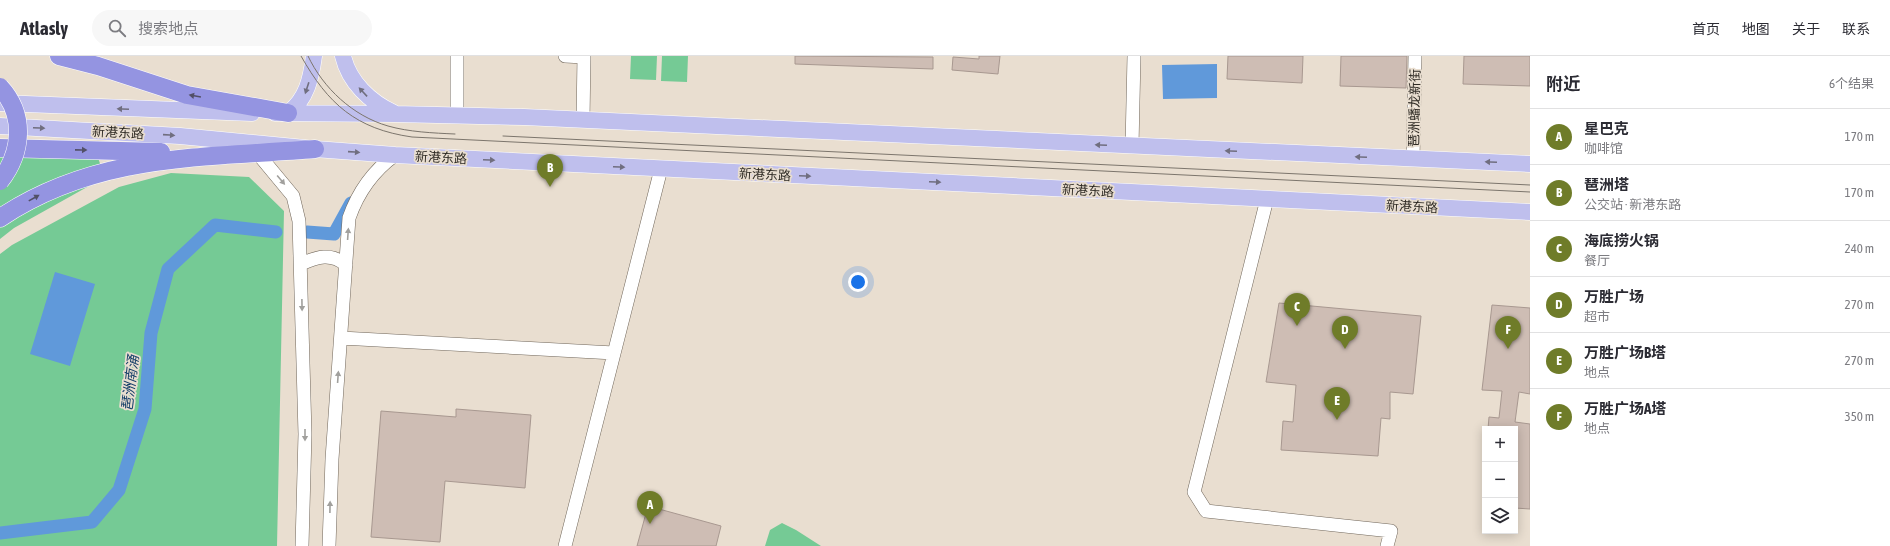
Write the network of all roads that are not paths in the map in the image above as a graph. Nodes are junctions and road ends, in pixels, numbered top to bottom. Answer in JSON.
{"nodes":[{"id":1,"x":59,"y":56,"type":"edge"},
{"id":2,"x":314,"y":56,"type":"edge"},
{"id":3,"x":344,"y":56,"type":"edge"},
{"id":4,"x":457,"y":56,"type":"edge"},
{"id":5,"x":565,"y":56,"type":"edge"},
{"id":6,"x":584,"y":56,"type":"edge"},
{"id":7,"x":1134,"y":56,"type":"edge"},
{"id":8,"x":1415,"y":56,"type":"edge"},
{"id":9,"x":0,"y":87,"type":"edge"},
{"id":10,"x":0,"y":103,"type":"edge"},
{"id":11,"x":288,"y":113,"type":"junction"},
{"id":12,"x":395,"y":114,"type":"junction"},
{"id":13,"x":457,"y":115,"type":"junction"},
{"id":14,"x":583,"y":120,"type":"junction"},
{"id":15,"x":0,"y":126,"type":"edge"},
{"id":16,"x":1132,"y":146,"type":"junction"},
{"id":17,"x":0,"y":148,"type":"edge"},
{"id":18,"x":254,"y":149,"type":"junction"},
{"id":19,"x":315,"y":149,"type":"joint"},
{"id":20,"x":395,"y":155,"type":"junction"},
{"id":21,"x":1413,"y":159,"type":"junction"},
{"id":22,"x":1530,"y":164,"type":"edge"},
{"id":23,"x":661,"y":169,"type":"junction"},
{"id":24,"x":0,"y":181,"type":"edge"},
{"id":25,"x":1267,"y":199,"type":"junction"},
{"id":26,"x":1530,"y":212,"type":"edge"},
{"id":27,"x":0,"y":218,"type":"edge"},
{"id":28,"x":301,"y":264,"type":"junction"},
{"id":29,"x":346,"y":265,"type":"junction"},
{"id":30,"x":341,"y":338,"type":"junction"},
{"id":31,"x":614,"y":353,"type":"junction"},
{"id":32,"x":302,"y":546,"type":"edge"},
{"id":33,"x":330,"y":546,"type":"edge"},
{"id":34,"x":565,"y":546,"type":"edge"},
{"id":35,"x":1387,"y":546,"type":"edge"}],
"edges":[{"from":11,"to":1,"type":"highway","one_way":true},
{"from":2,"to":11,"type":"main road","one_way":true},
{"from":12,"to":3,"type":"main road","one_way":true},
{"from":4,"to":13,"type":"street"},
{"from":5,"to":6,"type":"street"},
{"from":6,"to":14,"type":"street"},
{"from":7,"to":16,"type":"street"},
{"from":8,"to":21,"type":"street","name":"琶洲蟠龙新街"},
{"from":9,"to":24,"type":"highway","bridge":true},
{"from":11,"to":10,"type":"main road","name":"新港东路","one_way":true},
{"from":11,"to":12,"type":"main road","name":"新港东路"},
{"from":12,"to":13,"type":"main road","name":"新港东路"},
{"from":13,"to":14,"type":"main road","name":"新港东路"},
{"from":16,"to":14,"type":"main road","name":"新港东路","one_way":true},
{"from":15,"to":18,"type":"main road","name":"新港东路","one_way":true},
{"from":21,"to":16,"type":"main road","name":"新港东路","one_way":true},
{"from":17,"to":18,"type":"highway","one_way":true},
{"from":18,"to":19,"type":"highway"},
{"from":27,"to":18,"type":"highway","one_way":true},
{"from":18,"to":28,"type":"street","one_way":true},
{"from":19,"to":20,"type":"main road","name":"新港东路","one_way":true},
{"from":20,"to":23,"type":"main road","name":"新港东路","one_way":true},
{"from":29,"to":20,"type":"street","one_way":true},
{"from":22,"to":21,"type":"main road","name":"新港东路","one_way":true},
{"from":23,"to":25,"type":"main road","name":"新港东路","one_way":true},
{"from":23,"to":31,"type":"street"},
{"from":25,"to":26,"type":"main road","name":"新港东路"},
{"from":25,"to":35,"type":"street"},
{"from":28,"to":29,"type":"street"},
{"from":28,"to":32,"type":"street","one_way":true},
{"from":29,"to":30,"type":"street"},
{"from":30,"to":31,"type":"street"},
{"from":33,"to":30,"type":"street","one_way":true},
{"from":31,"to":34,"type":"street"}]}
